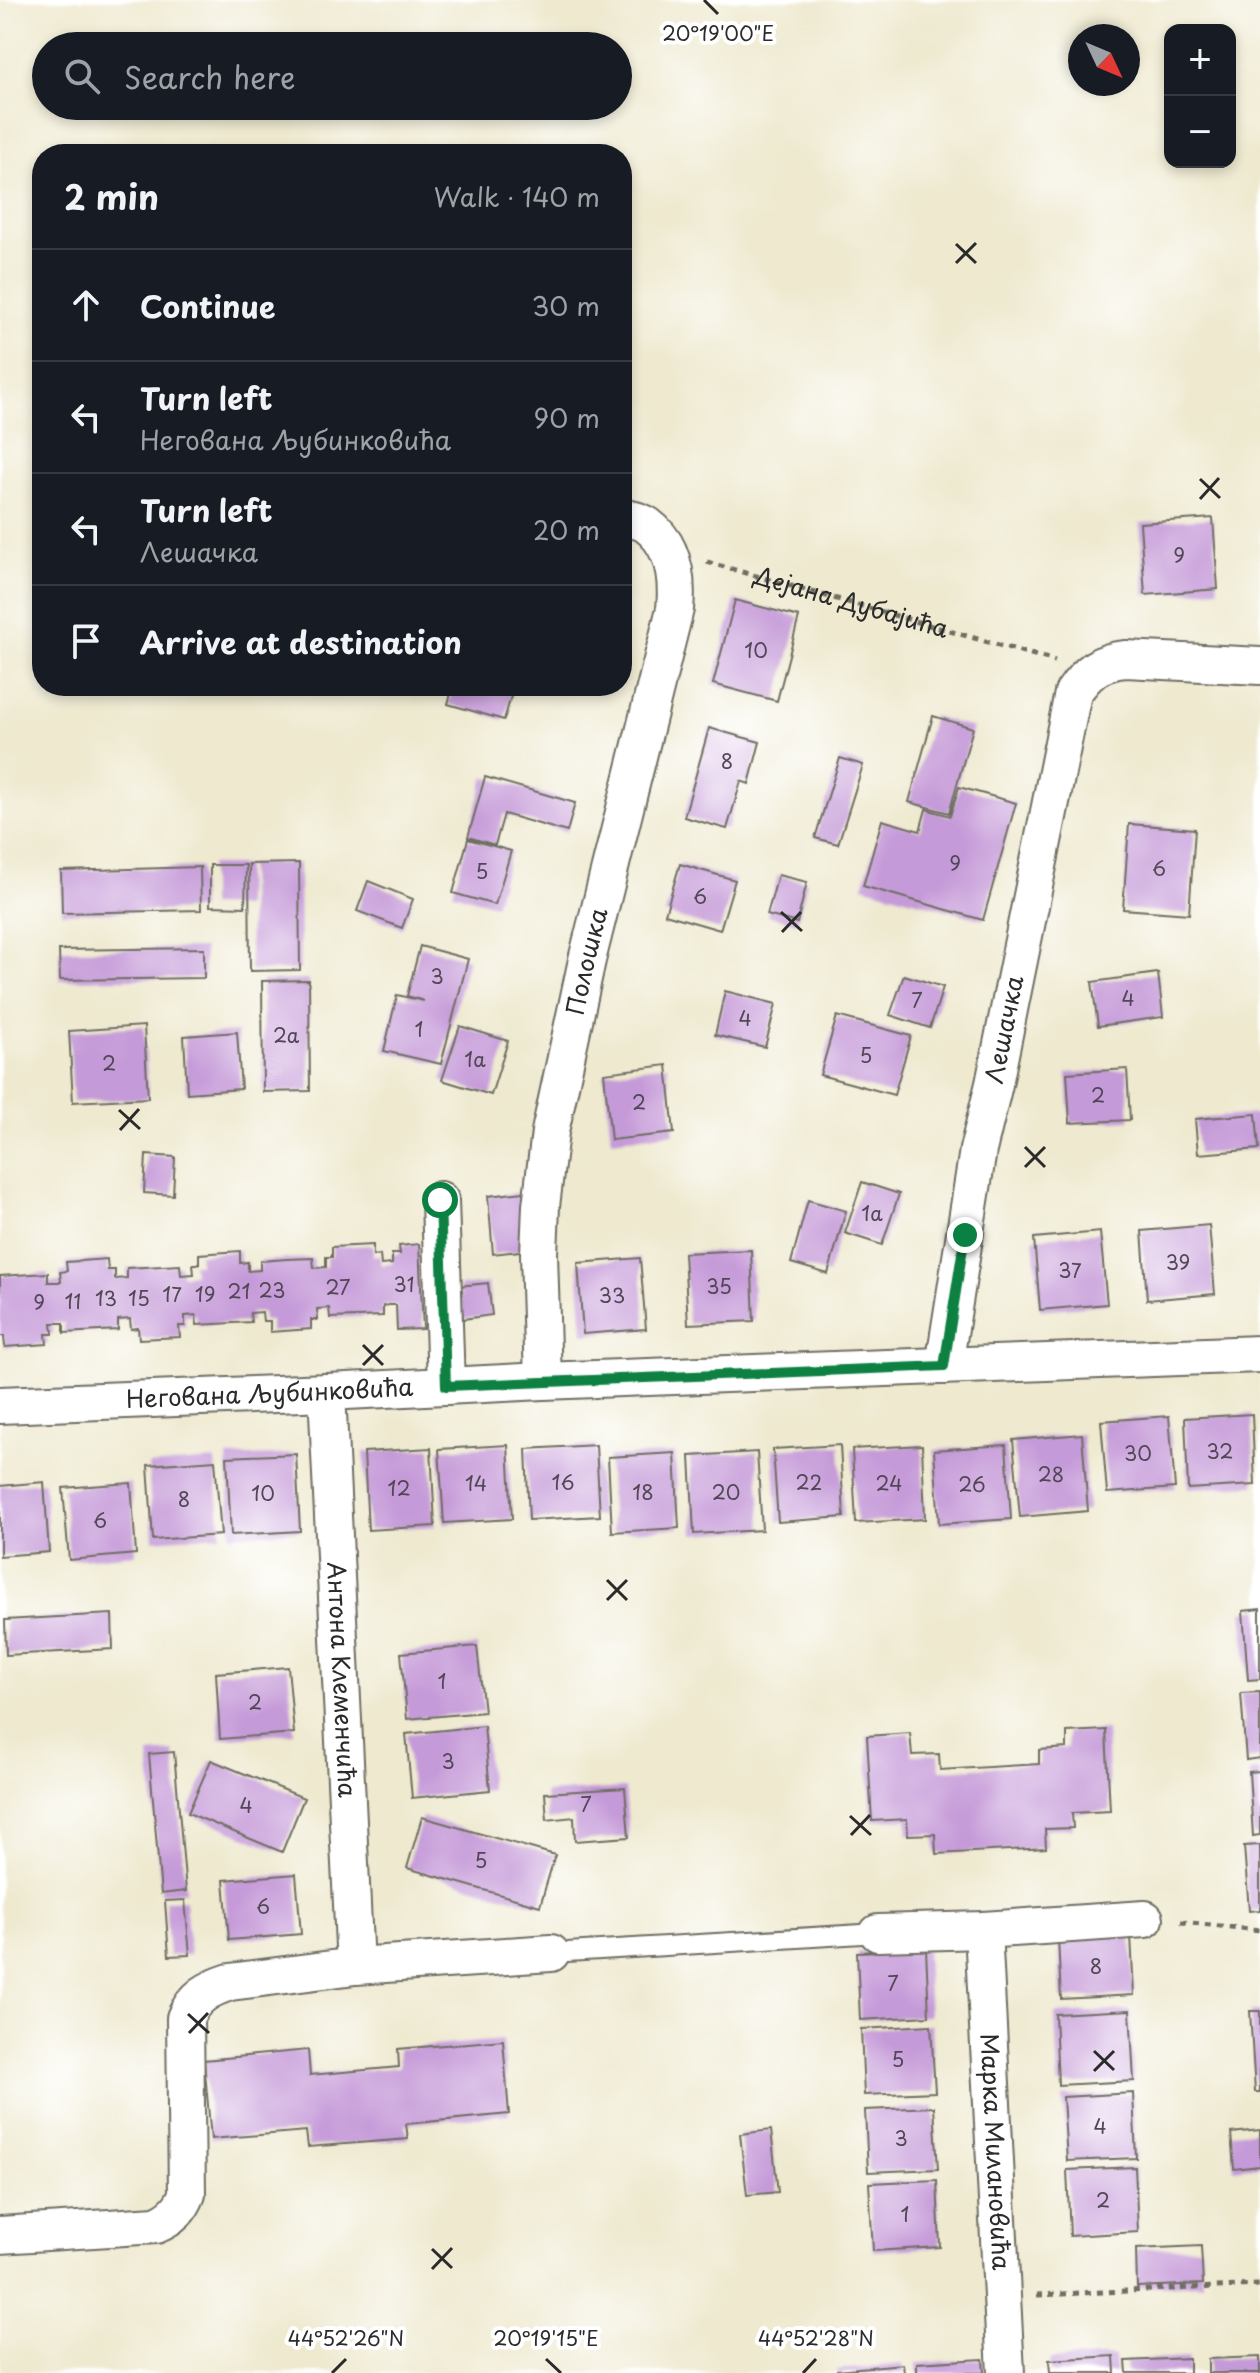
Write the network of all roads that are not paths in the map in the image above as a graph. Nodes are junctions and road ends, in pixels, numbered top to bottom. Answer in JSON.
{"nodes":[{"id":1,"x":632,"y":520,"type":"edge"},
{"id":2,"x":1260,"y":666,"type":"edge"},
{"id":3,"x":440,"y":1200,"type":"dead end"},
{"id":4,"x":1260,"y":1354,"type":"edge"},
{"id":5,"x":944,"y":1366,"type":"junction"},
{"id":6,"x":543,"y":1381,"type":"junction"},
{"id":7,"x":446,"y":1386,"type":"junction"},
{"id":8,"x":327,"y":1392,"type":"junction"},
{"id":9,"x":0,"y":1405,"type":"edge"},
{"id":10,"x":1145,"y":1919,"type":"road end"},
{"id":11,"x":983,"y":1930,"type":"junction"},
{"id":12,"x":878,"y":1933,"type":"joint"},
{"id":13,"x":551,"y":1953,"type":"joint"},
{"id":14,"x":355,"y":1966,"type":"junction"},
{"id":15,"x":0,"y":2235,"type":"edge"},
{"id":16,"x":1006,"y":2373,"type":"edge"}],
"edges":[{"from":1,"to":6,"type":"street","name":"Полошка"},
{"from":2,"to":5,"type":"street","name":"Лешачка"},
{"from":3,"to":7,"type":"street"},
{"from":4,"to":5,"type":"street","name":"Негована Љубинковића"},
{"from":5,"to":6,"type":"street","name":"Негована Љубинковића"},
{"from":6,"to":7,"type":"street","name":"Негована Љубинковића"},
{"from":7,"to":8,"type":"street","name":"Негована Љубинковића"},
{"from":8,"to":9,"type":"street","name":"Негована Љубинковића"},
{"from":8,"to":14,"type":"street","name":"Антона Клеменчића"},
{"from":10,"to":11,"type":"street"},
{"from":11,"to":12,"type":"street"},
{"from":11,"to":16,"type":"street","name":"Марка Милановића"},
{"from":12,"to":13,"type":"lane"},
{"from":13,"to":14,"type":"street"},
{"from":14,"to":15,"type":"street"}]}
